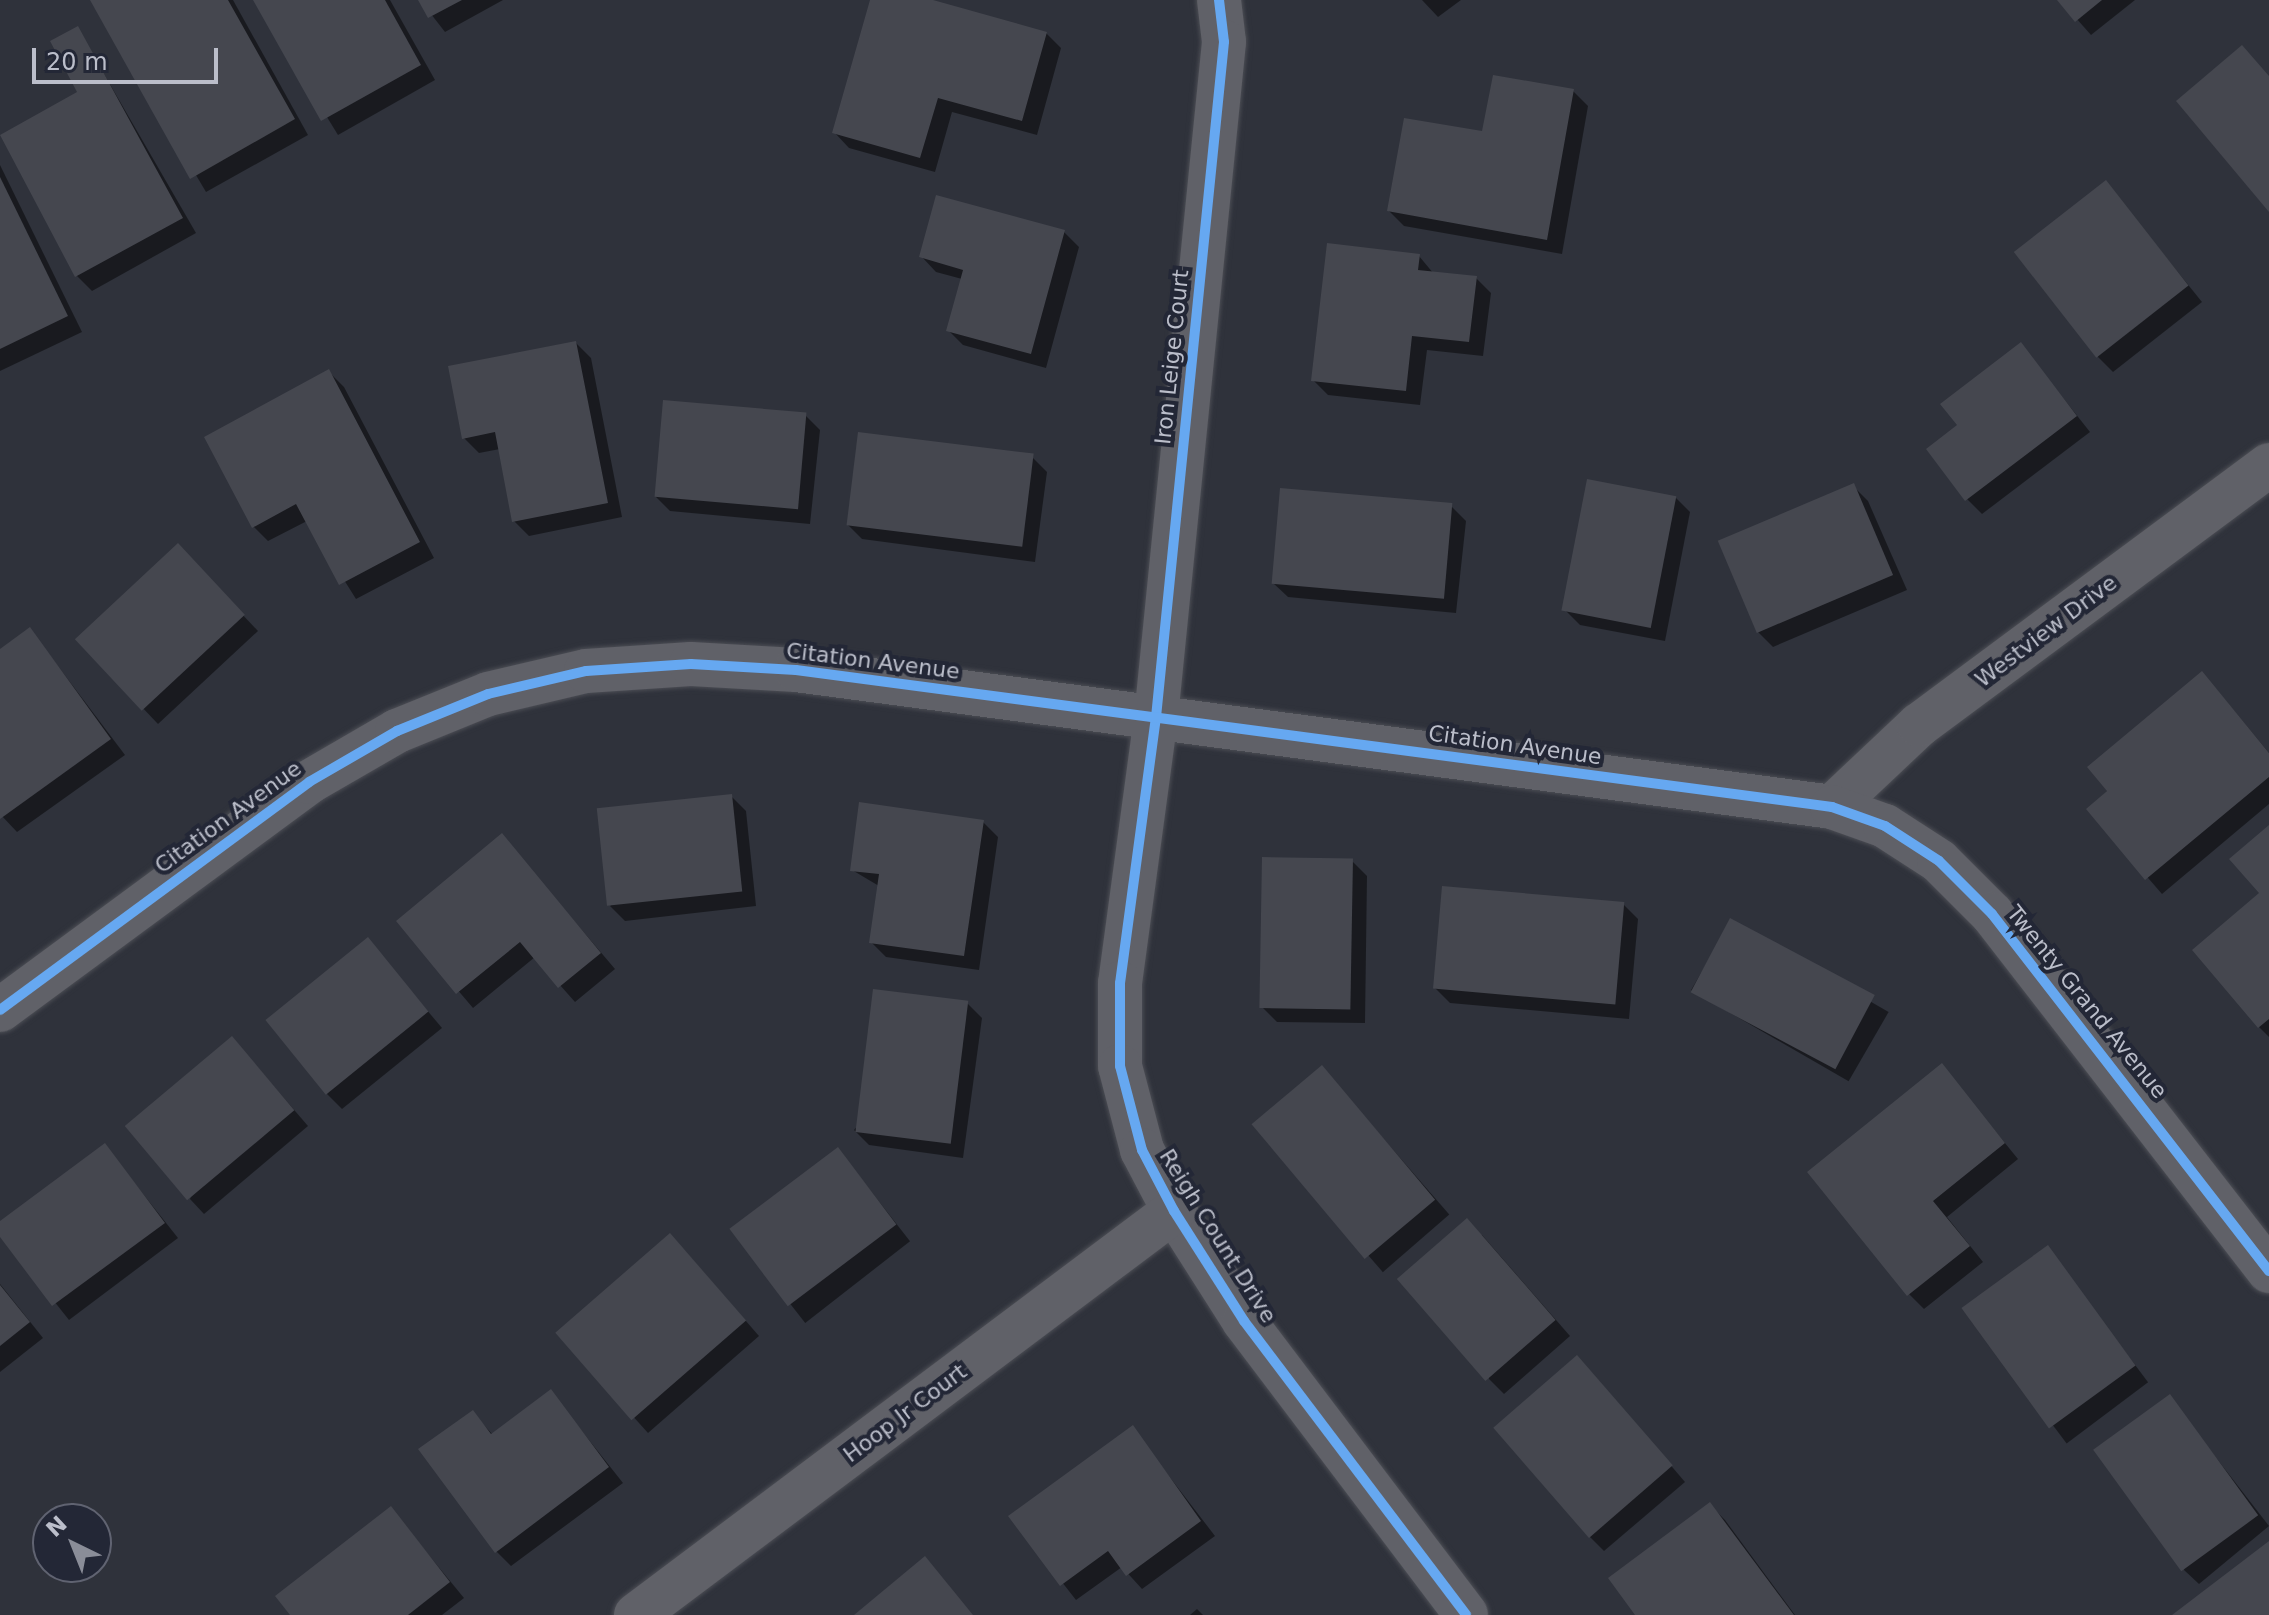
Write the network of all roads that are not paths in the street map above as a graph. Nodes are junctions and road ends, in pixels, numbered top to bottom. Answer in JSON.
{"nodes":[{"id":1,"x":1219,"y":0,"type":"edge"},
{"id":2,"x":2269,"y":465,"type":"edge"},
{"id":3,"x":1156,"y":717,"type":"junction"},
{"id":4,"x":1832,"y":807,"type":"junction"},
{"id":5,"x":0,"y":1010,"type":"edge"},
{"id":6,"x":1174,"y":1211,"type":"junction"},
{"id":7,"x":2269,"y":1271,"type":"edge"},
{"id":8,"x":636,"y":1615,"type":"edge"},
{"id":9,"x":1466,"y":1615,"type":"edge"}],
"edges":[{"from":1,"to":3,"type":"street","name":"Iron Leige Court"},
{"from":2,"to":4,"type":"street","name":"Westview Drive"},
{"from":3,"to":4,"type":"street","name":"Citation Avenue"},
{"from":3,"to":5,"type":"street","name":"Citation Avenue"},
{"from":3,"to":6,"type":"street","name":"Reigh Count Drive"},
{"from":4,"to":7,"type":"street","name":"Twenty Grand Avenue"},
{"from":6,"to":8,"type":"street","name":"Hoop Jr Court"},
{"from":6,"to":9,"type":"street","name":"Reigh Count Drive"}]}
